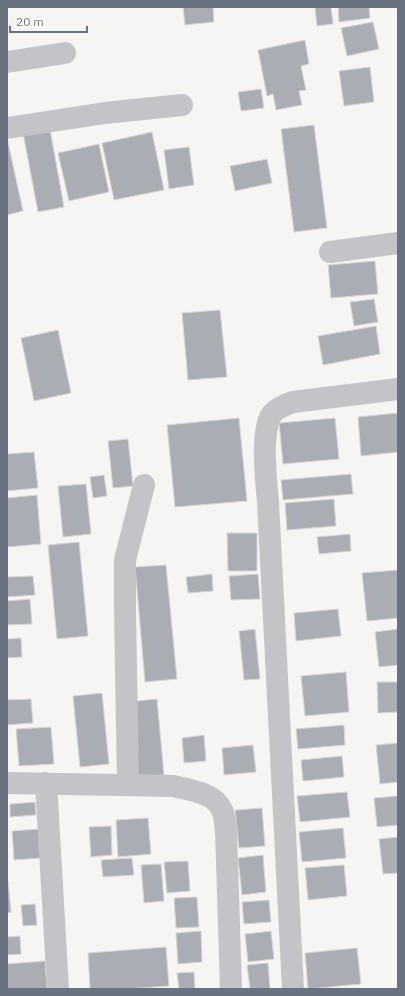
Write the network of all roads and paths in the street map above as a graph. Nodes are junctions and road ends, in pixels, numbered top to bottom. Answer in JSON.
{"nodes":[{"id":1,"x":64,"y":53,"type":"dead end"},
{"id":2,"x":7,"y":62,"type":"edge"},
{"id":3,"x":182,"y":105,"type":"dead end"},
{"id":4,"x":7,"y":128,"type":"edge"},
{"id":5,"x":398,"y":243,"type":"edge"},
{"id":6,"x":330,"y":252,"type":"dead end"},
{"id":7,"x":398,"y":389,"type":"edge"},
{"id":8,"x":144,"y":485,"type":"dead end"},
{"id":9,"x":7,"y":783,"type":"edge"},
{"id":10,"x":46,"y":783,"type":"junction"},
{"id":11,"x":128,"y":785,"type":"junction"},
{"id":12,"x":58,"y":989,"type":"edge"},
{"id":13,"x":231,"y":989,"type":"edge"},
{"id":14,"x":293,"y":989,"type":"edge"}],
"edges":[{"from":1,"to":2,"type":"street"},
{"from":3,"to":4,"type":"street"},
{"from":5,"to":6,"type":"street"},
{"from":7,"to":14,"type":"street"},
{"from":8,"to":11,"type":"street"},
{"from":9,"to":10,"type":"street"},
{"from":10,"to":11,"type":"street"},
{"from":10,"to":12,"type":"street"},
{"from":11,"to":13,"type":"street"}]}
